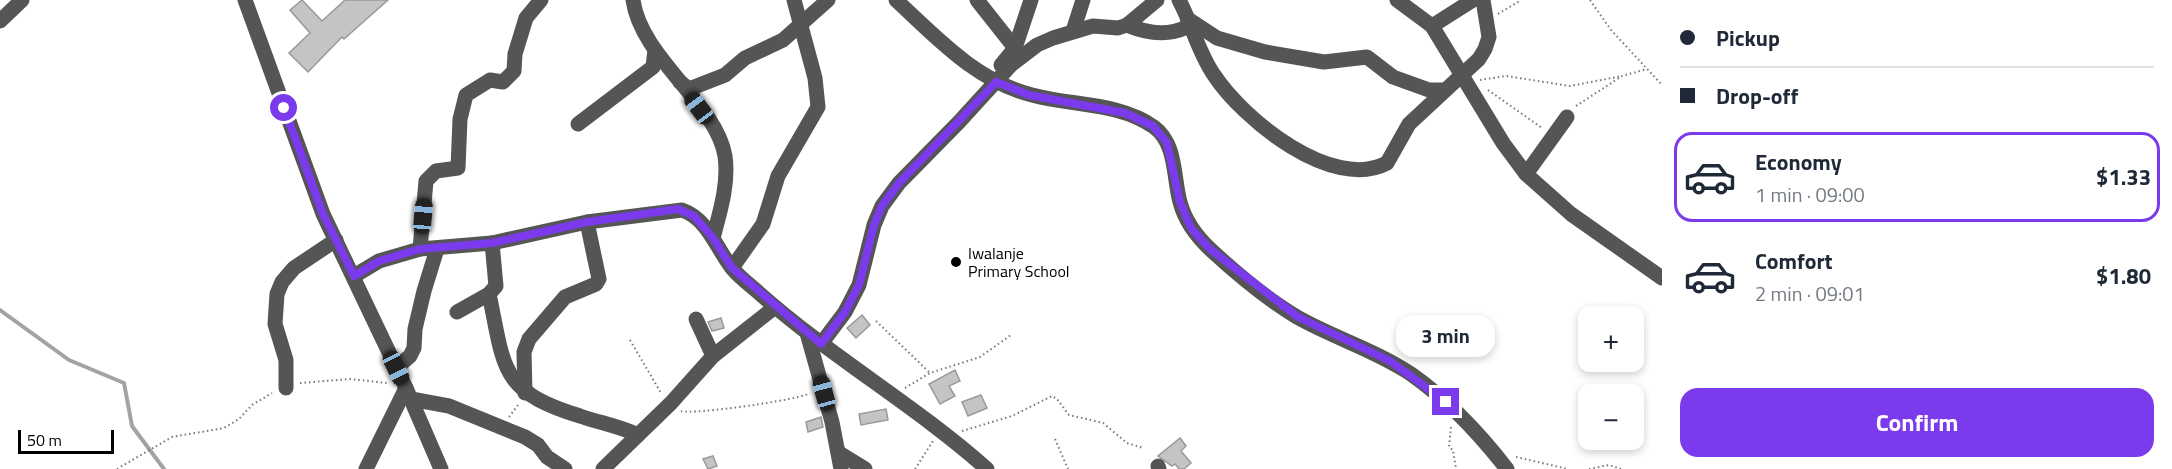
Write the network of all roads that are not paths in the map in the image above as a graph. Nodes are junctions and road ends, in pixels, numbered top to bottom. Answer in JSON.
{"nodes":[{"id":1,"x":22,"y":0,"type":"edge"},
{"id":2,"x":245,"y":0,"type":"edge"},
{"id":3,"x":541,"y":0,"type":"edge"},
{"id":4,"x":633,"y":0,"type":"edge"},
{"id":5,"x":794,"y":0,"type":"edge"},
{"id":6,"x":828,"y":0,"type":"edge"},
{"id":7,"x":896,"y":0,"type":"edge"},
{"id":8,"x":976,"y":0,"type":"edge"},
{"id":9,"x":1031,"y":0,"type":"edge"},
{"id":10,"x":1083,"y":0,"type":"edge"},
{"id":11,"x":1157,"y":0,"type":"edge"},
{"id":12,"x":1179,"y":0,"type":"edge"},
{"id":13,"x":1397,"y":0,"type":"edge"},
{"id":14,"x":1473,"y":0,"type":"edge"},
{"id":15,"x":1483,"y":0,"type":"edge"},
{"id":16,"x":1188,"y":19,"type":"junction"},
{"id":17,"x":0,"y":21,"type":"edge"},
{"id":18,"x":801,"y":21,"type":"junction"},
{"id":19,"x":1127,"y":25,"type":"junction"},
{"id":20,"x":1432,"y":26,"type":"junction"},
{"id":21,"x":1073,"y":31,"type":"junction"},
{"id":22,"x":1015,"y":48,"type":"junction"},
{"id":23,"x":655,"y":50,"type":"junction"},
{"id":24,"x":1460,"y":75,"type":"junction"},
{"id":25,"x":993,"y":80,"type":"junction"},
{"id":26,"x":680,"y":82,"type":"junction"},
{"id":27,"x":1443,"y":90,"type":"junction"},
{"id":28,"x":1567,"y":117,"type":"road end"},
{"id":29,"x":578,"y":124,"type":"dead end"},
{"id":30,"x":1526,"y":174,"type":"junction"},
{"id":31,"x":587,"y":222,"type":"junction"},
{"id":32,"x":713,"y":238,"type":"junction"},
{"id":33,"x":336,"y":240,"type":"junction"},
{"id":34,"x":492,"y":243,"type":"junction"},
{"id":35,"x":420,"y":249,"type":"junction"},
{"id":36,"x":438,"y":249,"type":"junction"},
{"id":37,"x":732,"y":268,"type":"junction"},
{"id":38,"x":354,"y":276,"type":"junction"},
{"id":39,"x":1662,"y":278,"type":"edge"},
{"id":40,"x":489,"y":294,"type":"junction"},
{"id":41,"x":775,"y":307,"type":"junction"},
{"id":42,"x":457,"y":312,"type":"dead end"},
{"id":43,"x":696,"y":319,"type":"dead end"},
{"id":44,"x":807,"y":333,"type":"junction"},
{"id":45,"x":821,"y":344,"type":"junction"},
{"id":46,"x":713,"y":356,"type":"junction"},
{"id":47,"x":404,"y":384,"type":"junction"},
{"id":48,"x":286,"y":388,"type":"road end"},
{"id":49,"x":525,"y":393,"type":"junction"},
{"id":50,"x":638,"y":435,"type":"junction"},
{"id":51,"x":839,"y":453,"type":"junction"},
{"id":52,"x":366,"y":469,"type":"edge"},
{"id":53,"x":441,"y":469,"type":"edge"},
{"id":54,"x":565,"y":469,"type":"edge"},
{"id":55,"x":603,"y":469,"type":"edge"},
{"id":56,"x":841,"y":469,"type":"edge"},
{"id":57,"x":865,"y":469,"type":"edge"},
{"id":58,"x":987,"y":469,"type":"edge"},
{"id":59,"x":1507,"y":469,"type":"edge"}],
"edges":[{"from":1,"to":17,"type":"street"},
{"from":2,"to":33,"type":"street"},
{"from":3,"to":35,"type":"street"},
{"from":4,"to":23,"type":"street"},
{"from":5,"to":18,"type":"street"},
{"from":6,"to":18,"type":"street"},
{"from":7,"to":25,"type":"street"},
{"from":8,"to":22,"type":"street"},
{"from":9,"to":22,"type":"street"},
{"from":10,"to":21,"type":"street"},
{"from":11,"to":19,"type":"street"},
{"from":12,"to":16,"type":"street"},
{"from":13,"to":20,"type":"street"},
{"from":14,"to":20,"type":"street"},
{"from":15,"to":24,"type":"street"},
{"from":16,"to":19,"type":"street"},
{"from":16,"to":27,"type":"street"},
{"from":16,"to":27,"type":"street"},
{"from":18,"to":26,"type":"street"},
{"from":18,"to":37,"type":"street"},
{"from":19,"to":21,"type":"street"},
{"from":20,"to":24,"type":"street"},
{"from":21,"to":25,"type":"street"},
{"from":22,"to":25,"type":"street"},
{"from":23,"to":26,"type":"street"},
{"from":23,"to":29,"type":"street"},
{"from":24,"to":27,"type":"street"},
{"from":24,"to":30,"type":"street"},
{"from":25,"to":45,"type":"street"},
{"from":25,"to":59,"type":"street"},
{"from":26,"to":32,"type":"street"},
{"from":28,"to":30,"type":"street"},
{"from":30,"to":39,"type":"street"},
{"from":31,"to":32,"type":"street"},
{"from":31,"to":34,"type":"street"},
{"from":31,"to":49,"type":"street"},
{"from":32,"to":37,"type":"street"},
{"from":33,"to":38,"type":"street"},
{"from":33,"to":48,"type":"street"},
{"from":34,"to":36,"type":"street"},
{"from":34,"to":40,"type":"street"},
{"from":35,"to":36,"type":"street"},
{"from":35,"to":38,"type":"street"},
{"from":36,"to":47,"type":"street"},
{"from":37,"to":41,"type":"street"},
{"from":38,"to":47,"type":"street"},
{"from":40,"to":42,"type":"street"},
{"from":40,"to":49,"type":"street"},
{"from":41,"to":44,"type":"street"},
{"from":41,"to":46,"type":"street"},
{"from":43,"to":46,"type":"street"},
{"from":44,"to":45,"type":"street"},
{"from":44,"to":51,"type":"street"},
{"from":45,"to":58,"type":"street"},
{"from":46,"to":50,"type":"street"},
{"from":47,"to":52,"type":"street"},
{"from":47,"to":53,"type":"street"},
{"from":47,"to":54,"type":"street"},
{"from":49,"to":50,"type":"street"},
{"from":50,"to":55,"type":"street"},
{"from":51,"to":56,"type":"street"},
{"from":51,"to":57,"type":"street"}]}
